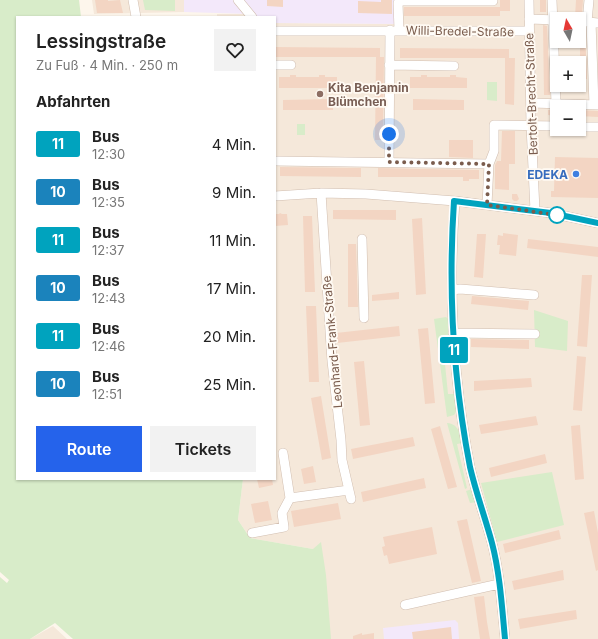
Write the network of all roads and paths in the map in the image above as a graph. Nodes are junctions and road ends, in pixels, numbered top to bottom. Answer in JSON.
{"nodes":[{"id":1,"x":133,"y":0,"type":"edge"},
{"id":2,"x":238,"y":0,"type":"edge"},
{"id":3,"x":401,"y":0,"type":"edge"},
{"id":4,"x":493,"y":0,"type":"edge"},
{"id":5,"x":529,"y":0,"type":"edge"},
{"id":6,"x":552,"y":0,"type":"edge"},
{"id":7,"x":588,"y":0,"type":"edge"},
{"id":8,"x":554,"y":12,"type":"edge"},
{"id":9,"x":136,"y":16,"type":"edge"},
{"id":10,"x":250,"y":16,"type":"edge"},
{"id":11,"x":529,"y":19,"type":"junction"},
{"id":12,"x":550,"y":20,"type":"edge"},
{"id":13,"x":589,"y":22,"type":"edge"},
{"id":14,"x":394,"y":30,"type":"junction"},
{"id":15,"x":276,"y":31,"type":"edge"},
{"id":16,"x":529,"y":31,"type":"junction"},
{"id":17,"x":555,"y":48,"type":"edge"},
{"id":18,"x":276,"y":65,"type":"edge"},
{"id":19,"x":290,"y":65,"type":"dead end"},
{"id":20,"x":389,"y":65,"type":"junction"},
{"id":21,"x":454,"y":66,"type":"dead end"},
{"id":22,"x":556,"y":100,"type":"edge"},
{"id":23,"x":530,"y":103,"type":"junction"},
{"id":24,"x":550,"y":103,"type":"edge"},
{"id":25,"x":586,"y":104,"type":"edge"},
{"id":26,"x":596,"y":105,"type":"edge"},
{"id":27,"x":531,"y":125,"type":"junction"},
{"id":28,"x":550,"y":126,"type":"edge"},
{"id":29,"x":586,"y":127,"type":"edge"},
{"id":30,"x":598,"y":127,"type":"edge"},
{"id":31,"x":276,"y":160,"type":"edge"},
{"id":32,"x":389,"y":162,"type":"junction"},
{"id":33,"x":489,"y":164,"type":"junction"},
{"id":34,"x":321,"y":193,"type":"junction"},
{"id":35,"x":276,"y":196,"type":"edge"},
{"id":36,"x":454,"y":201,"type":"junction"},
{"id":37,"x":490,"y":209,"type":"junction"},
{"id":38,"x":535,"y":211,"type":"junction"},
{"id":39,"x":598,"y":223,"type":"edge"},
{"id":40,"x":362,"y":239,"type":"dead end"},
{"id":41,"x":452,"y":290,"type":"junction"},
{"id":42,"x":534,"y":295,"type":"dead end"},
{"id":43,"x":364,"y":318,"type":"dead end"},
{"id":44,"x":452,"y":333,"type":"junction"},
{"id":45,"x":535,"y":334,"type":"dead end"},
{"id":46,"x":283,"y":453,"type":"dead end"},
{"id":47,"x":290,"y":498,"type":"junction"},
{"id":48,"x":252,"y":533,"type":"dead end"},
{"id":49,"x":499,"y":584,"type":"junction"},
{"id":50,"x":405,"y":605,"type":"dead end"},
{"id":51,"x":505,"y":639,"type":"edge"}],
"edges":[{"from":1,"to":9,"type":"street"},
{"from":2,"to":10,"type":"street"},
{"from":3,"to":4,"type":"street"},
{"from":3,"to":14,"type":"street"},
{"from":5,"to":11,"type":"street","name":"Bertolt-Brecht-Straße"},
{"from":6,"to":8,"type":"street"},
{"from":7,"to":13,"type":"street"},
{"from":11,"to":12,"type":"street"},
{"from":11,"to":16,"type":"street","name":"Bertolt-Brecht-Straße"},
{"from":13,"to":26,"type":"street"},
{"from":14,"to":15,"type":"street","name":"Willi-Bredel-Straße"},
{"from":14,"to":16,"type":"street","name":"Willi-Bredel-Straße"},
{"from":14,"to":20,"type":"street","name":"Willi-Bredel-Straße"},
{"from":16,"to":23,"type":"street","name":"Bertolt-Brecht-Straße"},
{"from":17,"to":22,"type":"street"},
{"from":18,"to":19,"type":"street"},
{"from":20,"to":21,"type":"street"},
{"from":20,"to":32,"type":"street","name":"Willi-Bredel-Straße"},
{"from":23,"to":24,"type":"street"},
{"from":23,"to":27,"type":"street","name":"Bertolt-Brecht-Straße"},
{"from":25,"to":26,"type":"street"},
{"from":27,"to":28,"type":"street"},
{"from":27,"to":33,"type":"street"},
{"from":27,"to":38,"type":"street","name":"Bertolt-Brecht-Straße"},
{"from":29,"to":30,"type":"street"},
{"from":31,"to":32,"type":"street"},
{"from":32,"to":33,"type":"street"},
{"from":33,"to":37,"type":"street"},
{"from":34,"to":35,"type":"street"},
{"from":34,"to":36,"type":"street"},
{"from":34,"to":47,"type":"street","name":"Leonhard-Frank-Straße"},
{"from":36,"to":37,"type":"street"},
{"from":36,"to":41,"type":"street"},
{"from":37,"to":38,"type":"street"},
{"from":38,"to":39,"type":"street"},
{"from":40,"to":43,"type":"street"},
{"from":41,"to":42,"type":"street"},
{"from":41,"to":44,"type":"street"},
{"from":44,"to":45,"type":"street"},
{"from":44,"to":49,"type":"street"},
{"from":46,"to":47,"type":"street"},
{"from":47,"to":48,"type":"street"},
{"from":49,"to":50,"type":"street"},
{"from":49,"to":51,"type":"street"}]}
